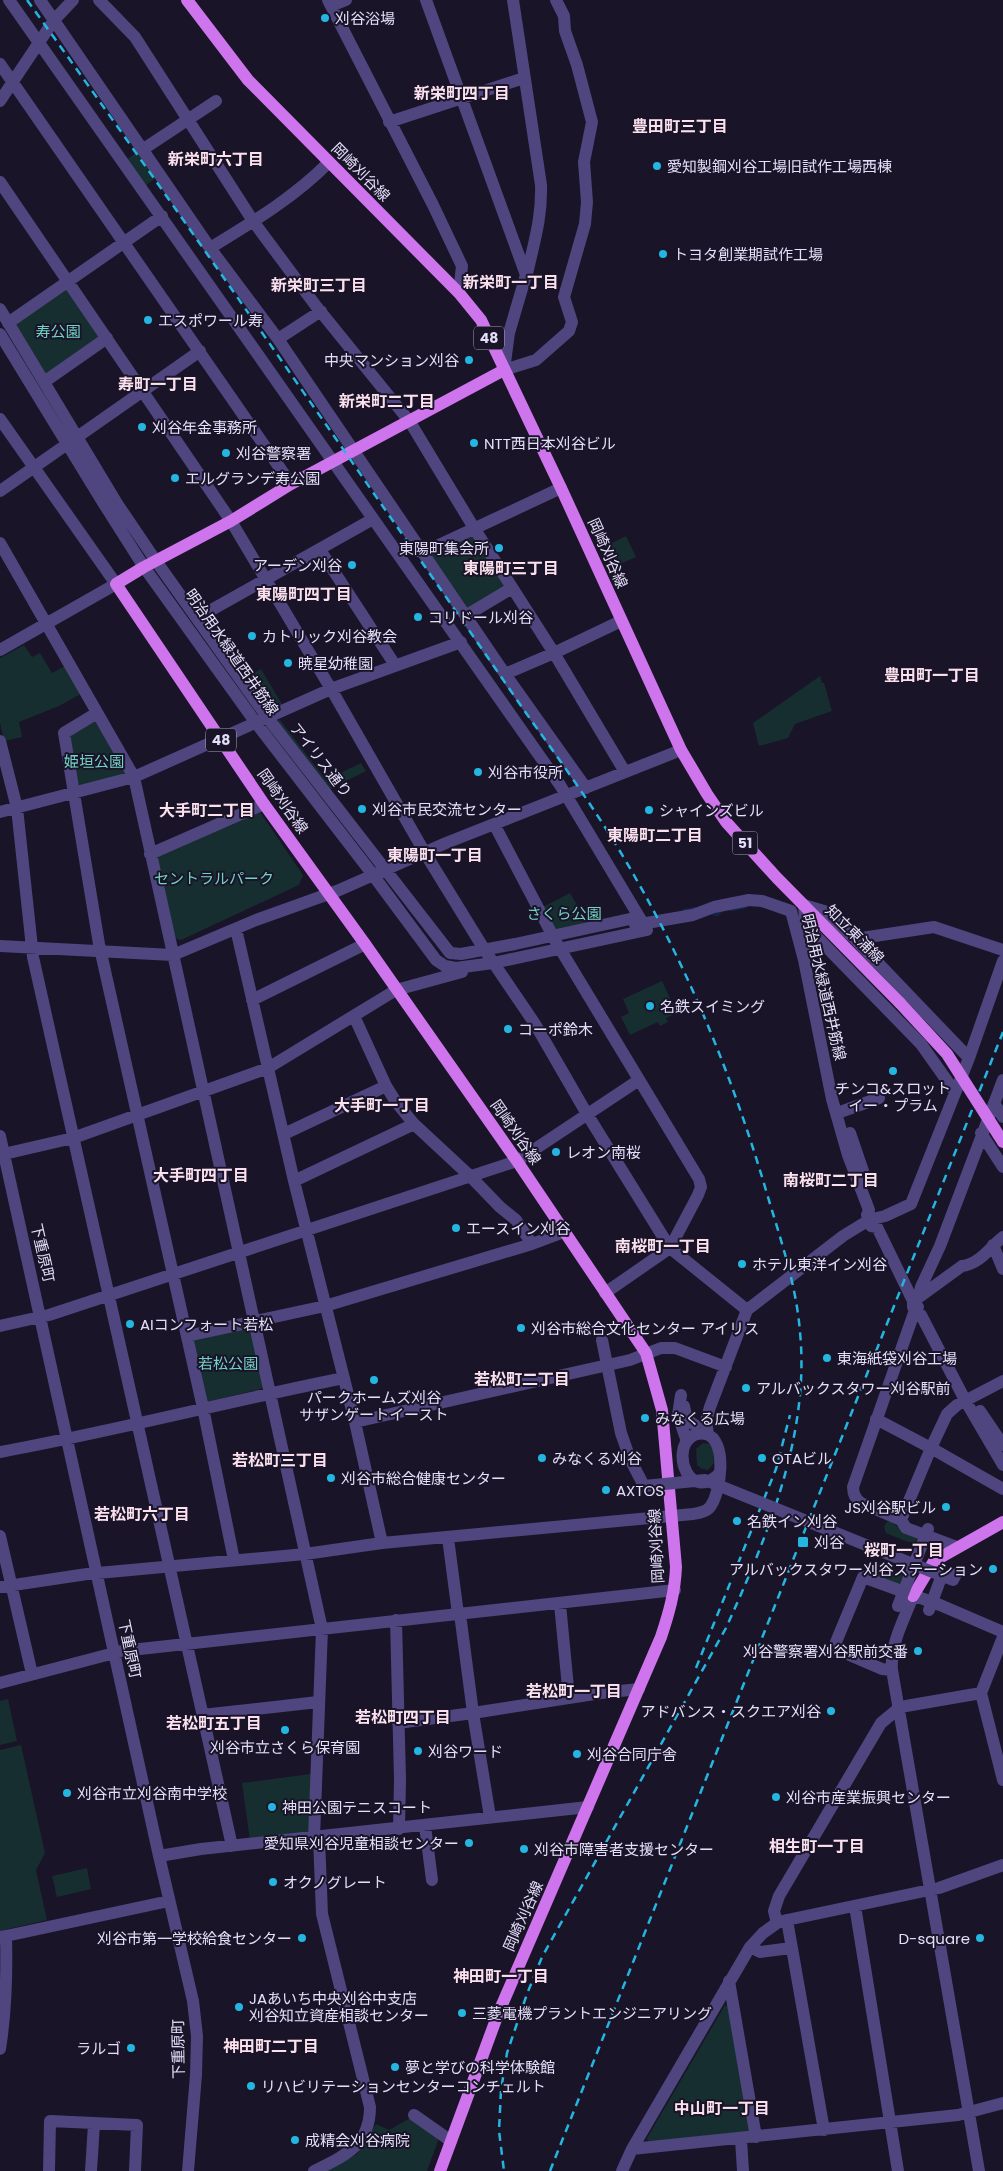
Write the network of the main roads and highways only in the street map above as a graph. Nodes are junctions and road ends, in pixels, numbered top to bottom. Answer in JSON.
{"nodes":[{"id":1,"x":187,"y":0,"type":"edge"},
{"id":2,"x":504,"y":370,"type":"junction"},
{"id":3,"x":681,"y":750,"type":"joint"},
{"id":4,"x":1003,"y":1142,"type":"edge"},
{"id":5,"x":1003,"y":1522,"type":"edge"},
{"id":6,"x":913,"y":1596,"type":"road end"},
{"id":7,"x":440,"y":2171,"type":"edge"}],
"edges":[{"from":1,"to":2,"type":"main road","name":"岡崎刈谷線","number":"48"},
{"from":2,"to":3,"type":"main road","name":"岡崎刈谷線","number":"48"},
{"from":2,"to":7,"type":"main road","name":"岡崎刈谷線","number":"48"},
{"from":3,"to":4,"type":"main road","name":"知立東浦線","number":"51","bridge":true},
{"from":5,"to":6,"type":"main road"}]}
